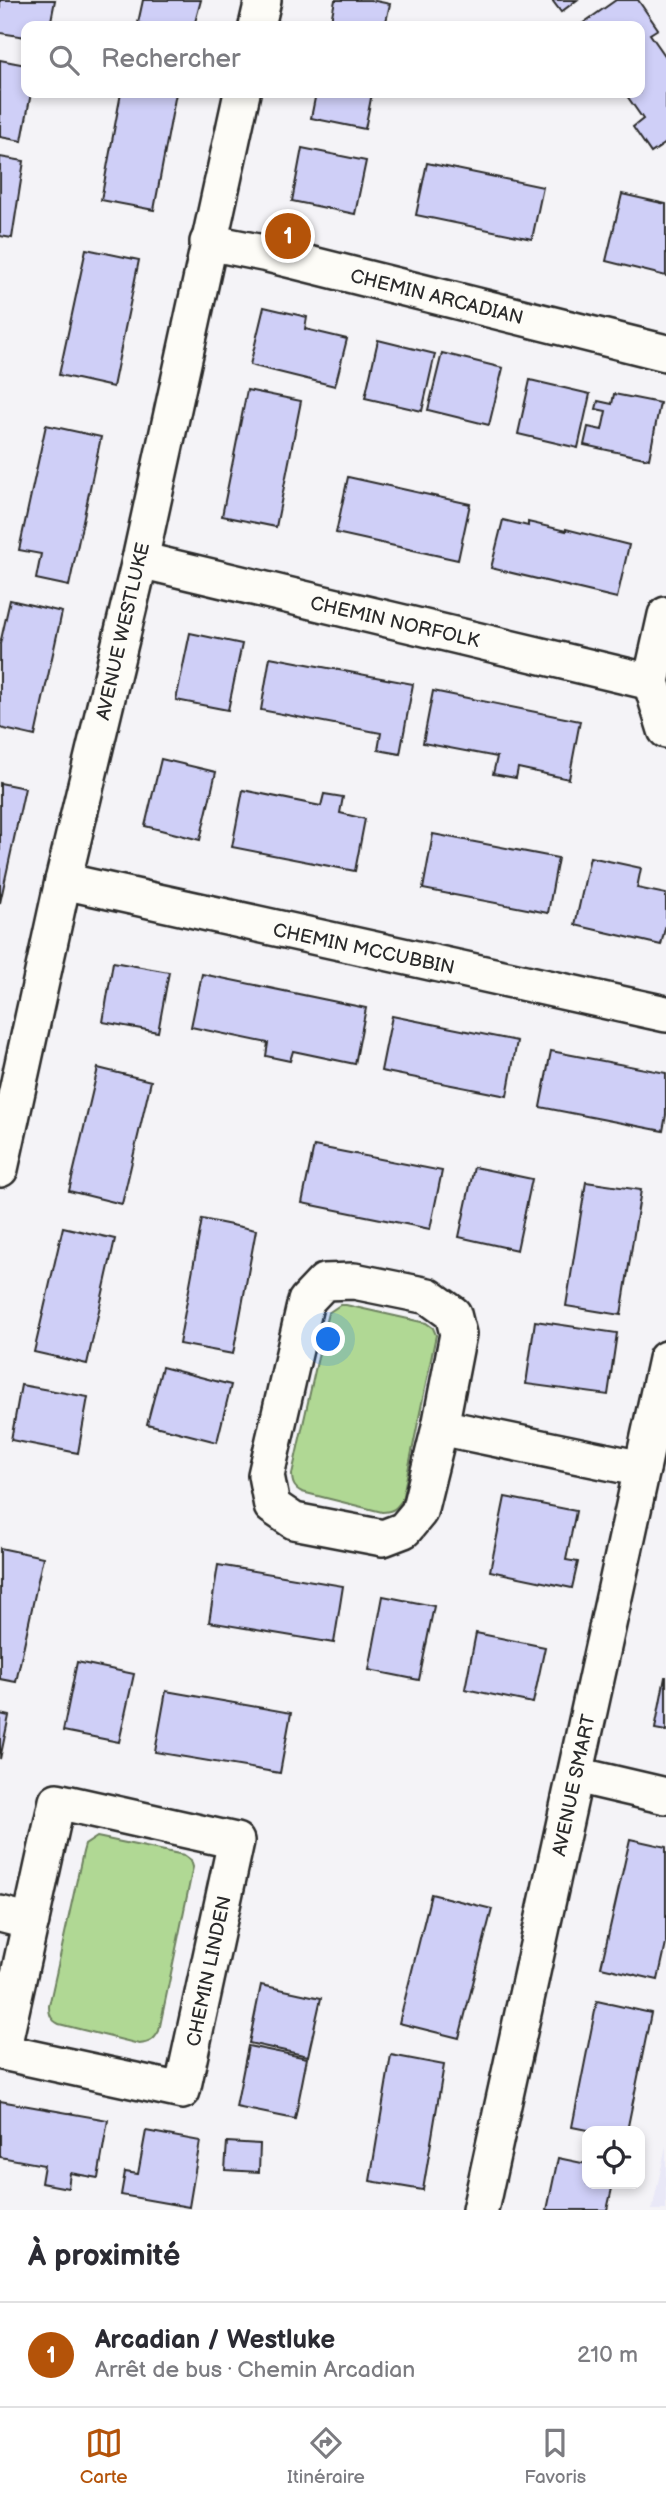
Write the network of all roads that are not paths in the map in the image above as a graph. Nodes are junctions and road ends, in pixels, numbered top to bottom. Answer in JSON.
{"nodes":[{"id":1,"x":263,"y":0,"type":"edge"},
{"id":2,"x":258,"y":21,"type":"edge"},
{"id":3,"x":241,"y":98,"type":"edge"},
{"id":4,"x":208,"y":242,"type":"junction"},
{"id":5,"x":666,"y":353,"type":"edge"},
{"id":6,"x":140,"y":560,"type":"junction"},
{"id":7,"x":666,"y":615,"type":"edge"},
{"id":8,"x":651,"y":682,"type":"junction"},
{"id":9,"x":666,"y":730,"type":"edge"},
{"id":10,"x":63,"y":881,"type":"junction"},
{"id":11,"x":666,"y":1014,"type":"edge"},
{"id":12,"x":0,"y":1170,"type":"edge"},
{"id":13,"x":666,"y":1359,"type":"edge"},
{"id":14,"x":440,"y":1427,"type":"junction"},
{"id":15,"x":642,"y":1469,"type":"junction"},
{"id":16,"x":576,"y":1775,"type":"junction"},
{"id":17,"x":666,"y":1796,"type":"edge"},
{"id":18,"x":15,"y":1918,"type":"edge"},
{"id":19,"x":480,"y":2210,"type":"edge"}],
"edges":[{"from":1,"to":2,"type":"street"},
{"from":3,"to":4,"type":"street","name":"AVENUE WESTLUKE"},
{"from":4,"to":5,"type":"street","name":"CHEMIN ARCADIAN"},
{"from":4,"to":6,"type":"street","name":"AVENUE WESTLUKE"},
{"from":6,"to":8,"type":"street","name":"CHEMIN NORFOLK"},
{"from":6,"to":10,"type":"street","name":"AVENUE WESTLUKE"},
{"from":7,"to":8,"type":"street"},
{"from":8,"to":9,"type":"street"},
{"from":10,"to":11,"type":"street","name":"CHEMIN MCCUBBIN"},
{"from":10,"to":12,"type":"street","name":"AVENUE WESTLUKE"},
{"from":13,"to":15,"type":"street","name":"AVENUE SMART"},
{"from":14,"to":14,"type":"street"},
{"from":14,"to":15,"type":"street"},
{"from":15,"to":16,"type":"street","name":"AVENUE SMART"},
{"from":16,"to":17,"type":"street"},
{"from":16,"to":19,"type":"street","name":"AVENUE SMART"},
{"from":18,"to":18,"type":"street","name":"CHEMIN LINDEN"}]}
